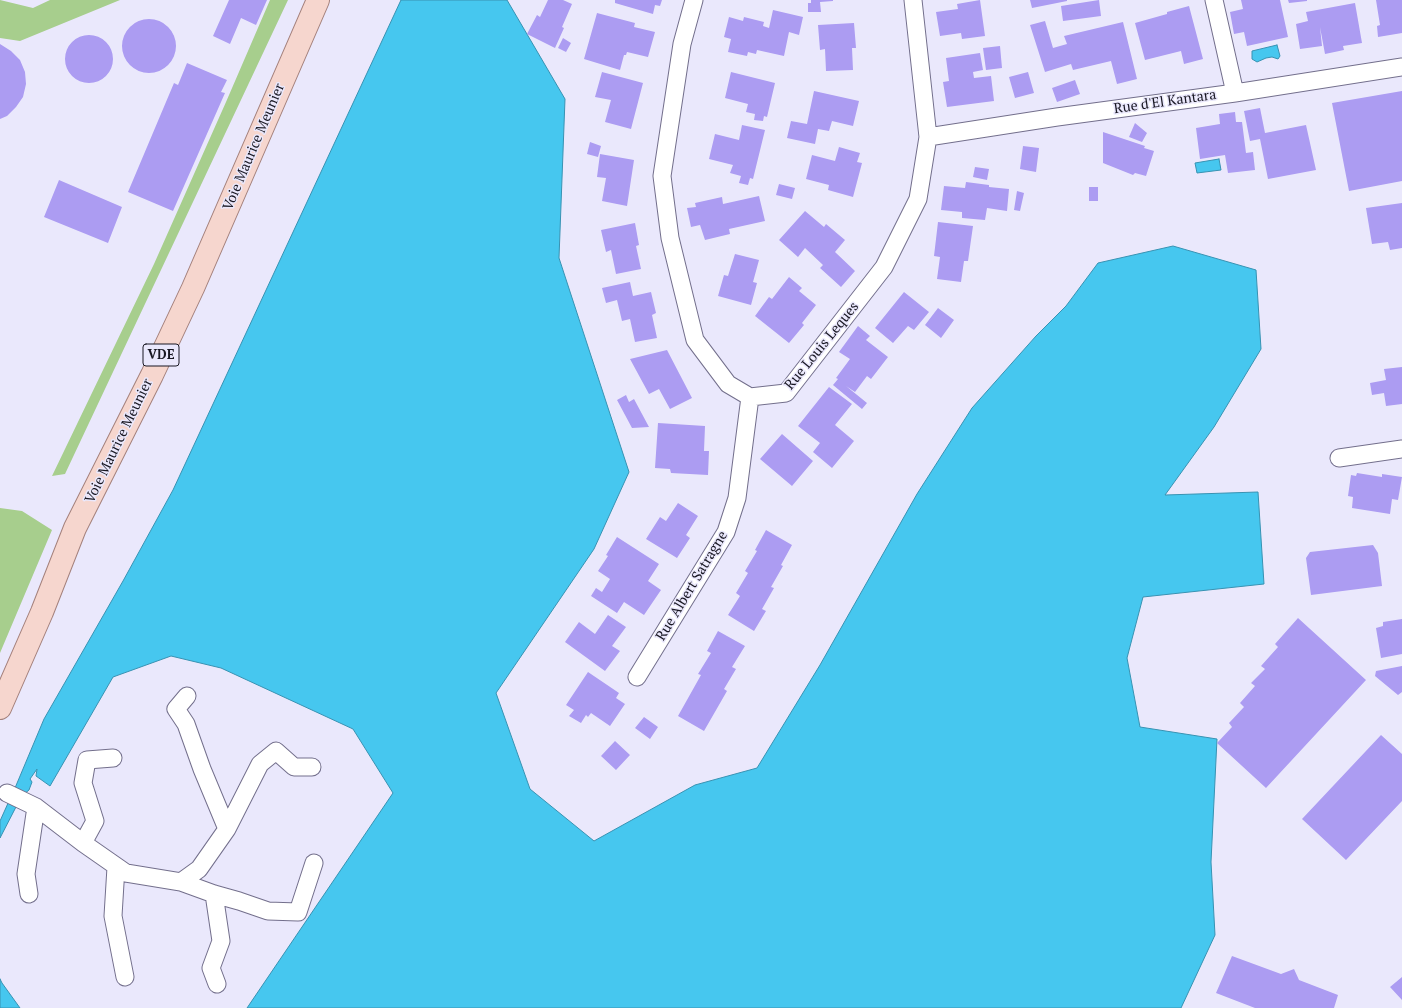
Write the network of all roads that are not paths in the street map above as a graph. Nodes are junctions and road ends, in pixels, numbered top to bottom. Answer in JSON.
{"nodes":[{"id":1,"x":318,"y":0,"type":"edge"},
{"id":2,"x":694,"y":0,"type":"edge"},
{"id":3,"x":912,"y":0,"type":"edge"},
{"id":4,"x":1214,"y":0,"type":"edge"},
{"id":5,"x":1402,"y":67,"type":"edge"},
{"id":6,"x":1235,"y":93,"type":"junction"},
{"id":7,"x":928,"y":137,"type":"junction"},
{"id":8,"x":750,"y":397,"type":"junction"},
{"id":9,"x":1402,"y":449,"type":"edge"},
{"id":10,"x":1340,"y":458,"type":"dead end"},
{"id":11,"x":637,"y":677,"type":"dead end"},
{"id":12,"x":187,"y":696,"type":"dead end"},
{"id":13,"x":0,"y":708,"type":"edge"},
{"id":14,"x":114,"y":758,"type":"dead end"},
{"id":15,"x":312,"y":767,"type":"dead end"},
{"id":16,"x":8,"y":793,"type":"dead end"},
{"id":17,"x":36,"y":807,"type":"junction"},
{"id":18,"x":227,"y":829,"type":"junction"},
{"id":19,"x":84,"y":843,"type":"junction"},
{"id":20,"x":314,"y":863,"type":"dead end"},
{"id":21,"x":116,"y":866,"type":"junction"},
{"id":22,"x":181,"y":882,"type":"junction"},
{"id":23,"x":29,"y":894,"type":"dead end"},
{"id":24,"x":214,"y":894,"type":"junction"},
{"id":25,"x":125,"y":977,"type":"dead end"},
{"id":26,"x":217,"y":984,"type":"dead end"}],
"edges":[{"from":1,"to":13,"type":"main road","name":"Voie Maurice Meunier","number":"VDE"},
{"from":2,"to":8,"type":"street"},
{"from":3,"to":7,"type":"street","name":"Rue Louis Leques"},
{"from":4,"to":6,"type":"street"},
{"from":5,"to":6,"type":"street","name":"Rue d'El Kantara"},
{"from":6,"to":7,"type":"street","name":"Rue d'El Kantara"},
{"from":7,"to":8,"type":"street","name":"Rue Louis Leques"},
{"from":8,"to":11,"type":"street","name":"Rue Albert Satragne"},
{"from":9,"to":10,"type":"street"},
{"from":12,"to":18,"type":"street"},
{"from":14,"to":19,"type":"street"},
{"from":15,"to":18,"type":"street"},
{"from":16,"to":17,"type":"street"},
{"from":17,"to":19,"type":"street"},
{"from":17,"to":23,"type":"street"},
{"from":18,"to":22,"type":"street"},
{"from":19,"to":21,"type":"street"},
{"from":20,"to":24,"type":"street"},
{"from":21,"to":22,"type":"street"},
{"from":21,"to":25,"type":"street"},
{"from":22,"to":24,"type":"street"},
{"from":24,"to":26,"type":"street"}]}
